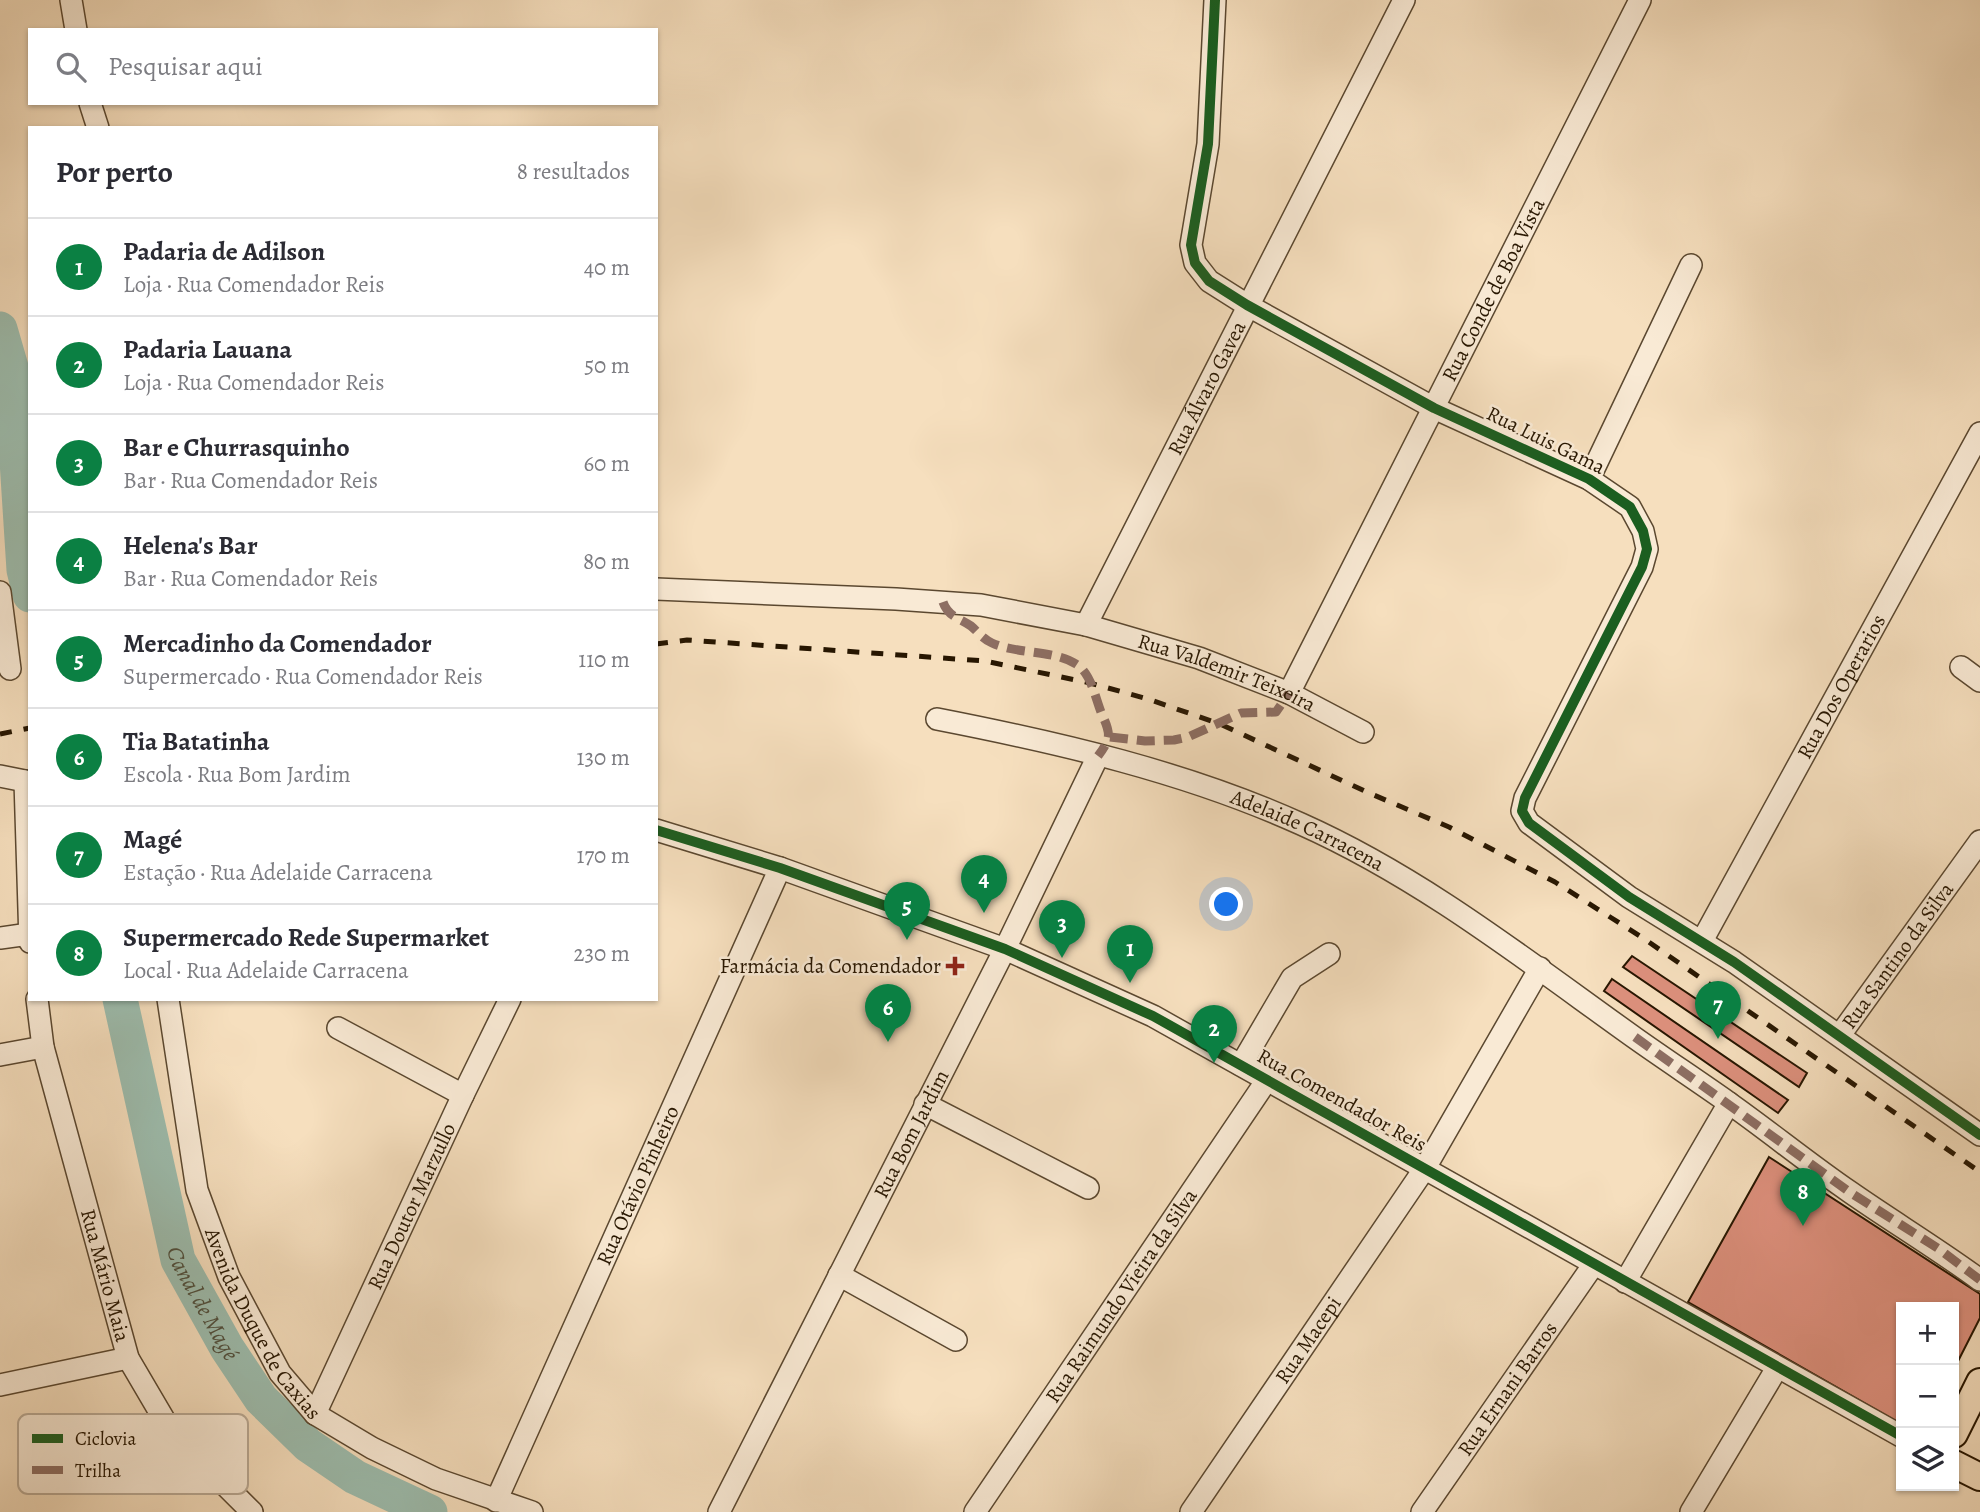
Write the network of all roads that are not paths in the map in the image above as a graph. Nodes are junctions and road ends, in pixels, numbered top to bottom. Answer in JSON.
{"nodes":[{"id":1,"x":71,"y":0,"type":"edge"},
{"id":2,"x":1215,"y":0,"type":"edge"},
{"id":3,"x":1404,"y":0,"type":"edge"},
{"id":4,"x":1640,"y":0,"type":"edge"},
{"id":5,"x":76,"y":28,"type":"edge"},
{"id":6,"x":91,"y":105,"type":"edge"},
{"id":7,"x":96,"y":126,"type":"edge"},
{"id":8,"x":1691,"y":265,"type":"dead end"},
{"id":9,"x":1247,"y":305,"type":"junction"},
{"id":10,"x":1434,"y":408,"type":"junction"},
{"id":11,"x":1980,"y":433,"type":"edge"},
{"id":12,"x":1589,"y":479,"type":"junction"},
{"id":13,"x":658,"y":589,"type":"edge"},
{"id":14,"x":0,"y":592,"type":"edge"},
{"id":15,"x":1086,"y":625,"type":"junction"},
{"id":16,"x":1961,"y":667,"type":"dead end"},
{"id":17,"x":13,"y":671,"type":"edge"},
{"id":18,"x":1980,"y":681,"type":"edge"},
{"id":19,"x":1289,"y":693,"type":"junction"},
{"id":20,"x":937,"y":719,"type":"dead end"},
{"id":21,"x":1363,"y":732,"type":"dead end"},
{"id":22,"x":1098,"y":755,"type":"junction"},
{"id":23,"x":0,"y":776,"type":"edge"},
{"id":24,"x":28,"y":779,"type":"edge"},
{"id":25,"x":658,"y":831,"type":"edge"},
{"id":26,"x":1980,"y":841,"type":"edge"},
{"id":27,"x":780,"y":868,"type":"junction"},
{"id":28,"x":0,"y":938,"type":"edge"},
{"id":29,"x":28,"y":938,"type":"edge"},
{"id":30,"x":1702,"y":941,"type":"junction"},
{"id":31,"x":1004,"y":949,"type":"junction"},
{"id":32,"x":1329,"y":954,"type":"dead end"},
{"id":33,"x":1540,"y":968,"type":"junction"},
{"id":34,"x":37,"y":1001,"type":"edge"},
{"id":35,"x":168,"y":1001,"type":"edge"},
{"id":36,"x":508,"y":1001,"type":"edge"},
{"id":37,"x":338,"y":1028,"type":"dead end"},
{"id":38,"x":1840,"y":1035,"type":"junction"},
{"id":39,"x":43,"y":1047,"type":"junction"},
{"id":40,"x":0,"y":1055,"type":"edge"},
{"id":41,"x":1241,"y":1065,"type":"junction"},
{"id":42,"x":1266,"y":1080,"type":"junction"},
{"id":43,"x":463,"y":1095,"type":"junction"},
{"id":44,"x":1729,"y":1103,"type":"junction"},
{"id":45,"x":926,"y":1104,"type":"junction"},
{"id":46,"x":1980,"y":1135,"type":"edge"},
{"id":47,"x":1425,"y":1168,"type":"junction"},
{"id":48,"x":1088,"y":1188,"type":"dead end"},
{"id":49,"x":1594,"y":1264,"type":"junction"},
{"id":50,"x":839,"y":1275,"type":"junction"},
{"id":51,"x":1980,"y":1280,"type":"edge"},
{"id":52,"x":1625,"y":1282,"type":"junction"},
{"id":53,"x":956,"y":1340,"type":"dead end"},
{"id":54,"x":128,"y":1357,"type":"junction"},
{"id":55,"x":1777,"y":1368,"type":"junction"},
{"id":56,"x":1980,"y":1382,"type":"edge"},
{"id":57,"x":0,"y":1385,"type":"edge"},
{"id":58,"x":162,"y":1414,"type":"edge"},
{"id":59,"x":315,"y":1414,"type":"junction"},
{"id":60,"x":1957,"y":1428,"type":"edge"},
{"id":61,"x":1896,"y":1433,"type":"edge"},
{"id":62,"x":1959,"y":1466,"type":"edge"},
{"id":63,"x":1980,"y":1477,"type":"edge"},
{"id":64,"x":234,"y":1494,"type":"edge"},
{"id":65,"x":496,"y":1502,"type":"junction"},
{"id":66,"x":252,"y":1512,"type":"edge"},
{"id":67,"x":531,"y":1512,"type":"edge"},
{"id":68,"x":719,"y":1512,"type":"edge"},
{"id":69,"x":975,"y":1512,"type":"edge"},
{"id":70,"x":1191,"y":1512,"type":"edge"},
{"id":71,"x":1422,"y":1512,"type":"edge"},
{"id":72,"x":1691,"y":1512,"type":"edge"}],
"edges":[{"from":1,"to":5,"type":"street"},
{"from":2,"to":9,"type":"street","name":"Rua Luis Gama"},
{"from":3,"to":9,"type":"street","name":"Rua Álvaro Gavea"},
{"from":4,"to":10,"type":"street","name":"Rua Conde de Boa Vista"},
{"from":6,"to":7,"type":"street"},
{"from":8,"to":12,"type":"street"},
{"from":9,"to":10,"type":"street","name":"Rua Luis Gama"},
{"from":9,"to":15,"type":"street","name":"Rua Álvaro Gavea"},
{"from":10,"to":12,"type":"street","name":"Rua Luis Gama"},
{"from":10,"to":19,"type":"street","name":"Rua Conde de Boa Vista"},
{"from":11,"to":30,"type":"street","name":"Rua Dos Operarios"},
{"from":12,"to":30,"type":"street","name":"Rua Luis Gama"},
{"from":13,"to":15,"type":"street","name":"Rua Valdemir Teixeira"},
{"from":14,"to":17,"type":"street"},
{"from":15,"to":19,"type":"street","name":"Rua Valdemir Teixeira"},
{"from":16,"to":18,"type":"street"},
{"from":19,"to":21,"type":"street","name":"Rua Valdemir Teixeira"},
{"from":20,"to":22,"type":"street","name":"Adelaide Carracena"},
{"from":22,"to":31,"type":"street","name":"Rua Bom Jardim"},
{"from":22,"to":33,"type":"street","name":"Adelaide Carracena"},
{"from":23,"to":24,"type":"street"},
{"from":25,"to":27,"type":"street","name":"Rua Comendador Reis"},
{"from":26,"to":38,"type":"street","name":"Rua Santino da Silva"},
{"from":27,"to":31,"type":"street","name":"Rua Comendador Reis"},
{"from":27,"to":65,"type":"street","name":"Rua Otávio Pinheiro"},
{"from":28,"to":29,"type":"street"},
{"from":30,"to":38,"type":"street","name":"Rua Luis Gama"},
{"from":31,"to":41,"type":"street","name":"Rua Comendador Reis"},
{"from":31,"to":45,"type":"street","name":"Rua Bom Jardim"},
{"from":32,"to":41,"type":"street"},
{"from":33,"to":44,"type":"street","name":"Adelaide Carracena"},
{"from":33,"to":47,"type":"street","name":"Rua Macepi"},
{"from":34,"to":39,"type":"street","name":"Rua Mário Maia"},
{"from":35,"to":59,"type":"street","name":"Avenida Duque de Caxias"},
{"from":36,"to":43,"type":"street","name":"Rua Doutor Marzullo"},
{"from":37,"to":43,"type":"street"},
{"from":38,"to":46,"type":"street","name":"Rua Luis Gama"},
{"from":39,"to":40,"type":"street"},
{"from":39,"to":54,"type":"street","name":"Rua Mário Maia"},
{"from":41,"to":42,"type":"street","name":"Rua Comendador Reis"},
{"from":42,"to":47,"type":"street","name":"Rua Comendador Reis"},
{"from":42,"to":69,"type":"street","name":"Rua Raimundo Vieira da Silva"},
{"from":43,"to":59,"type":"street","name":"Rua Doutor Marzullo"},
{"from":44,"to":51,"type":"street","name":"Adelaide Carracena"},
{"from":44,"to":52,"type":"street"},
{"from":45,"to":48,"type":"street"},
{"from":45,"to":50,"type":"street","name":"Rua Bom Jardim"},
{"from":47,"to":49,"type":"street","name":"Rua Comendador Reis"},
{"from":47,"to":70,"type":"street","name":"Rua Macepi"},
{"from":49,"to":52,"type":"street","name":"Rua Comendador Reis"},
{"from":49,"to":71,"type":"street","name":"Rua Ernani Barros"},
{"from":50,"to":53,"type":"street"},
{"from":50,"to":68,"type":"street","name":"Rua Bom Jardim"},
{"from":52,"to":55,"type":"street","name":"Rua Comendador Reis"},
{"from":54,"to":57,"type":"street"},
{"from":54,"to":58,"type":"street","name":"Rua Mário Maia"},
{"from":55,"to":61,"type":"street","name":"Rua Comendador Reis"},
{"from":55,"to":72,"type":"street"},
{"from":56,"to":60,"type":"main road"},
{"from":59,"to":65,"type":"street","name":"Avenida Duque de Caxias"},
{"from":62,"to":63,"type":"main road"},
{"from":64,"to":66,"type":"street","name":"Rua Mário Maia"},
{"from":65,"to":67,"type":"street","name":"Avenida Duque de Caxias"}]}
